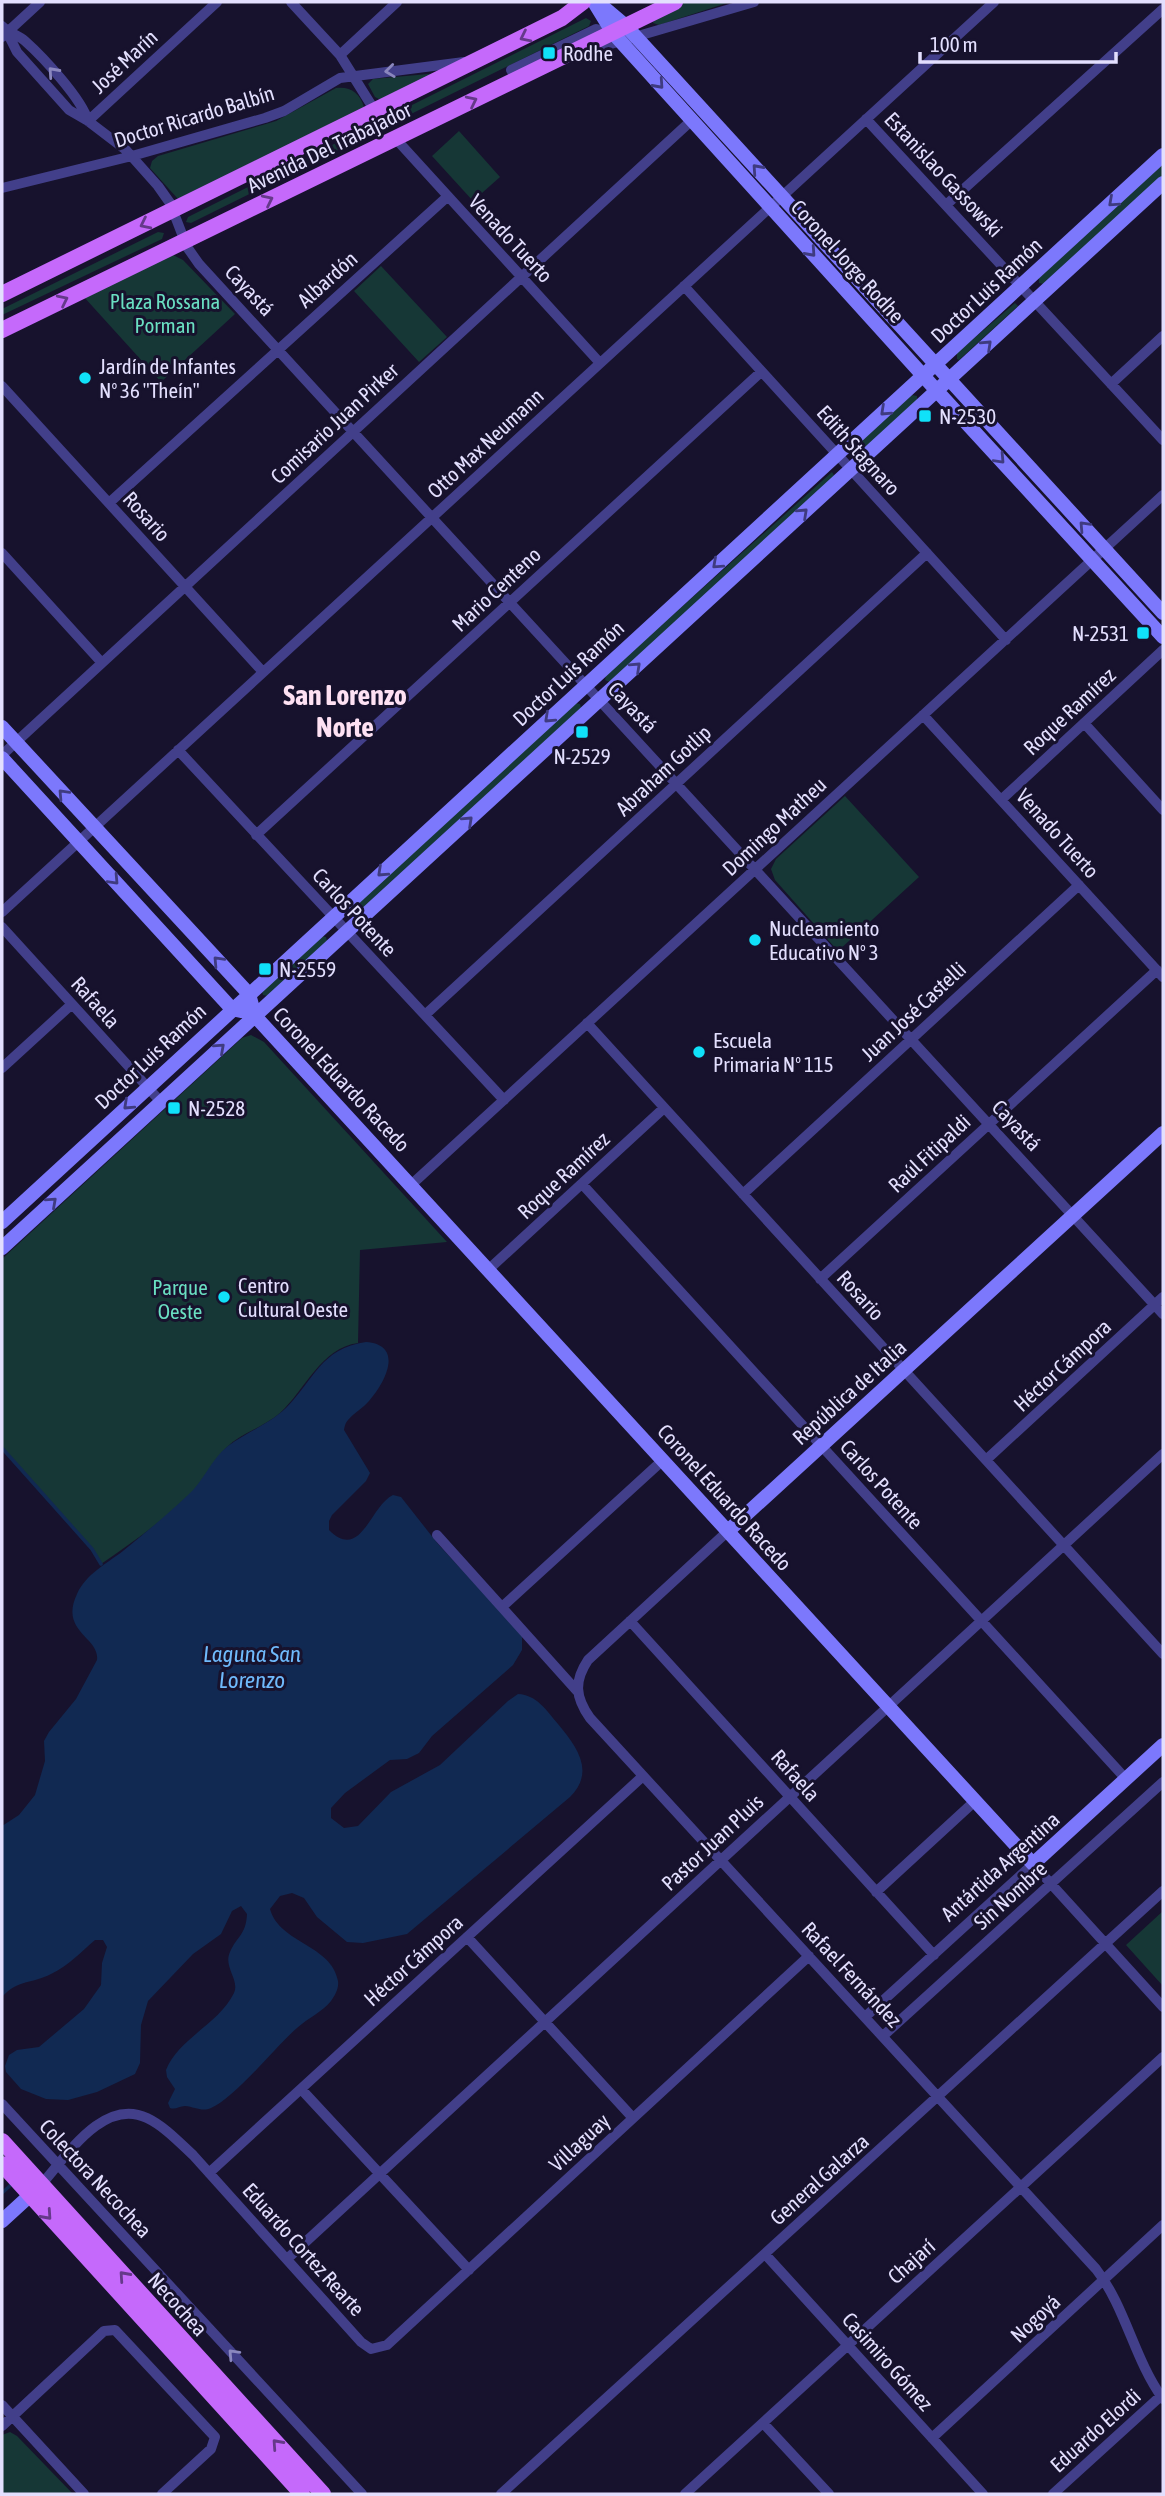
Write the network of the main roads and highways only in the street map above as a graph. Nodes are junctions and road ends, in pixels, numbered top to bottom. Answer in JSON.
{"nodes":[{"id":1,"x":583,"y":2,"type":"edge"},
{"id":2,"x":595,"y":2,"type":"edge"},
{"id":3,"x":675,"y":2,"type":"edge"},
{"id":4,"x":624,"y":35,"type":"junction"},
{"id":5,"x":1163,"y":155,"type":"edge"},
{"id":6,"x":1163,"y":183,"type":"edge"},
{"id":7,"x":2,"y":294,"type":"edge"},
{"id":8,"x":2,"y":330,"type":"edge"},
{"id":9,"x":935,"y":365,"type":"junction"},
{"id":10,"x":923,"y":376,"type":"junction"},
{"id":11,"x":949,"y":380,"type":"junction"},
{"id":12,"x":937,"y":391,"type":"junction"},
{"id":13,"x":1163,"y":613,"type":"edge"},
{"id":14,"x":1163,"y":637,"type":"edge"},
{"id":15,"x":2,"y":727,"type":"edge"},
{"id":16,"x":2,"y":756,"type":"edge"},
{"id":17,"x":249,"y":994,"type":"junction"},
{"id":18,"x":232,"y":1009,"type":"junction"},
{"id":19,"x":255,"y":1016,"type":"junction"},
{"id":20,"x":1163,"y":1133,"type":"edge"},
{"id":21,"x":2,"y":1222,"type":"edge"},
{"id":22,"x":2,"y":1248,"type":"edge"},
{"id":23,"x":728,"y":1531,"type":"junction"},
{"id":24,"x":1163,"y":1745,"type":"edge"},
{"id":25,"x":1033,"y":1864,"type":"joint"},
{"id":26,"x":2,"y":2141,"type":"edge"},
{"id":27,"x":2,"y":2164,"type":"edge"},
{"id":28,"x":35,"y":2190,"type":"junction"},
{"id":29,"x":2,"y":2221,"type":"edge"},
{"id":30,"x":302,"y":2494,"type":"edge"},
{"id":31,"x":323,"y":2494,"type":"edge"}],
"edges":[{"from":1,"to":7,"type":"main road","name":"Avenida Del Trabajador","one_way":true},
{"from":2,"to":4,"type":"main road","name":"Coronel Jorge Rodhe"},
{"from":3,"to":4,"type":"main road","name":"Avenida Del Trabajador"},
{"from":8,"to":4,"type":"main road","name":"Avenida Del Trabajador","one_way":true},
{"from":9,"to":4,"type":"main road","name":"Coronel Jorge Rodhe","one_way":true},
{"from":4,"to":10,"type":"main road","name":"Coronel Jorge Rodhe","one_way":true},
{"from":5,"to":9,"type":"main road","name":"Doctor Luis Ramón","one_way":true},
{"from":11,"to":6,"type":"main road","name":"Doctor Luis Ramón","one_way":true},
{"from":9,"to":10,"type":"main road","name":"Doctor Luis Ramón"},
{"from":9,"to":11,"type":"main road","name":"Coronel Jorge Rodhe"},
{"from":10,"to":12,"type":"main road","name":"Coronel Jorge Rodhe"},
{"from":10,"to":17,"type":"main road","name":"Doctor Luis Ramón","one_way":true},
{"from":11,"to":12,"type":"main road","name":"Doctor Luis Ramón"},
{"from":13,"to":11,"type":"main road","name":"Coronel Jorge Rodhe","one_way":true},
{"from":12,"to":14,"type":"main road","name":"Coronel Jorge Rodhe","one_way":true},
{"from":19,"to":12,"type":"main road","name":"Doctor Luis Ramón","one_way":true},
{"from":17,"to":15,"type":"main road","name":"Coronel Eduardo Racedo","one_way":true},
{"from":16,"to":18,"type":"main road","one_way":true},
{"from":17,"to":18,"type":"main road","name":"Doctor Luis Ramón"},
{"from":17,"to":19,"type":"main road","name":"Coronel Eduardo Racedo"},
{"from":18,"to":19,"type":"main road","name":"Coronel Eduardo Racedo"},
{"from":18,"to":21,"type":"main road","name":"Doctor Luis Ramón","one_way":true},
{"from":22,"to":19,"type":"main road","name":"Doctor Luis Ramón","one_way":true},
{"from":19,"to":23,"type":"main road","name":"Coronel Eduardo Racedo"},
{"from":20,"to":23,"type":"main road","name":"República de Italia"},
{"from":23,"to":25,"type":"main road","name":"Coronel Eduardo Racedo"},
{"from":24,"to":25,"type":"main road","name":"Antártida Argentina"},
{"from":26,"to":28,"type":"main road","name":"Necochea"},
{"from":27,"to":28,"type":"main road","name":"Necochea"},
{"from":28,"to":29,"type":"main road"},
{"from":28,"to":30,"type":"main road","name":"Necochea","one_way":true},
{"from":31,"to":28,"type":"main road","name":"Necochea","one_way":true}]}
